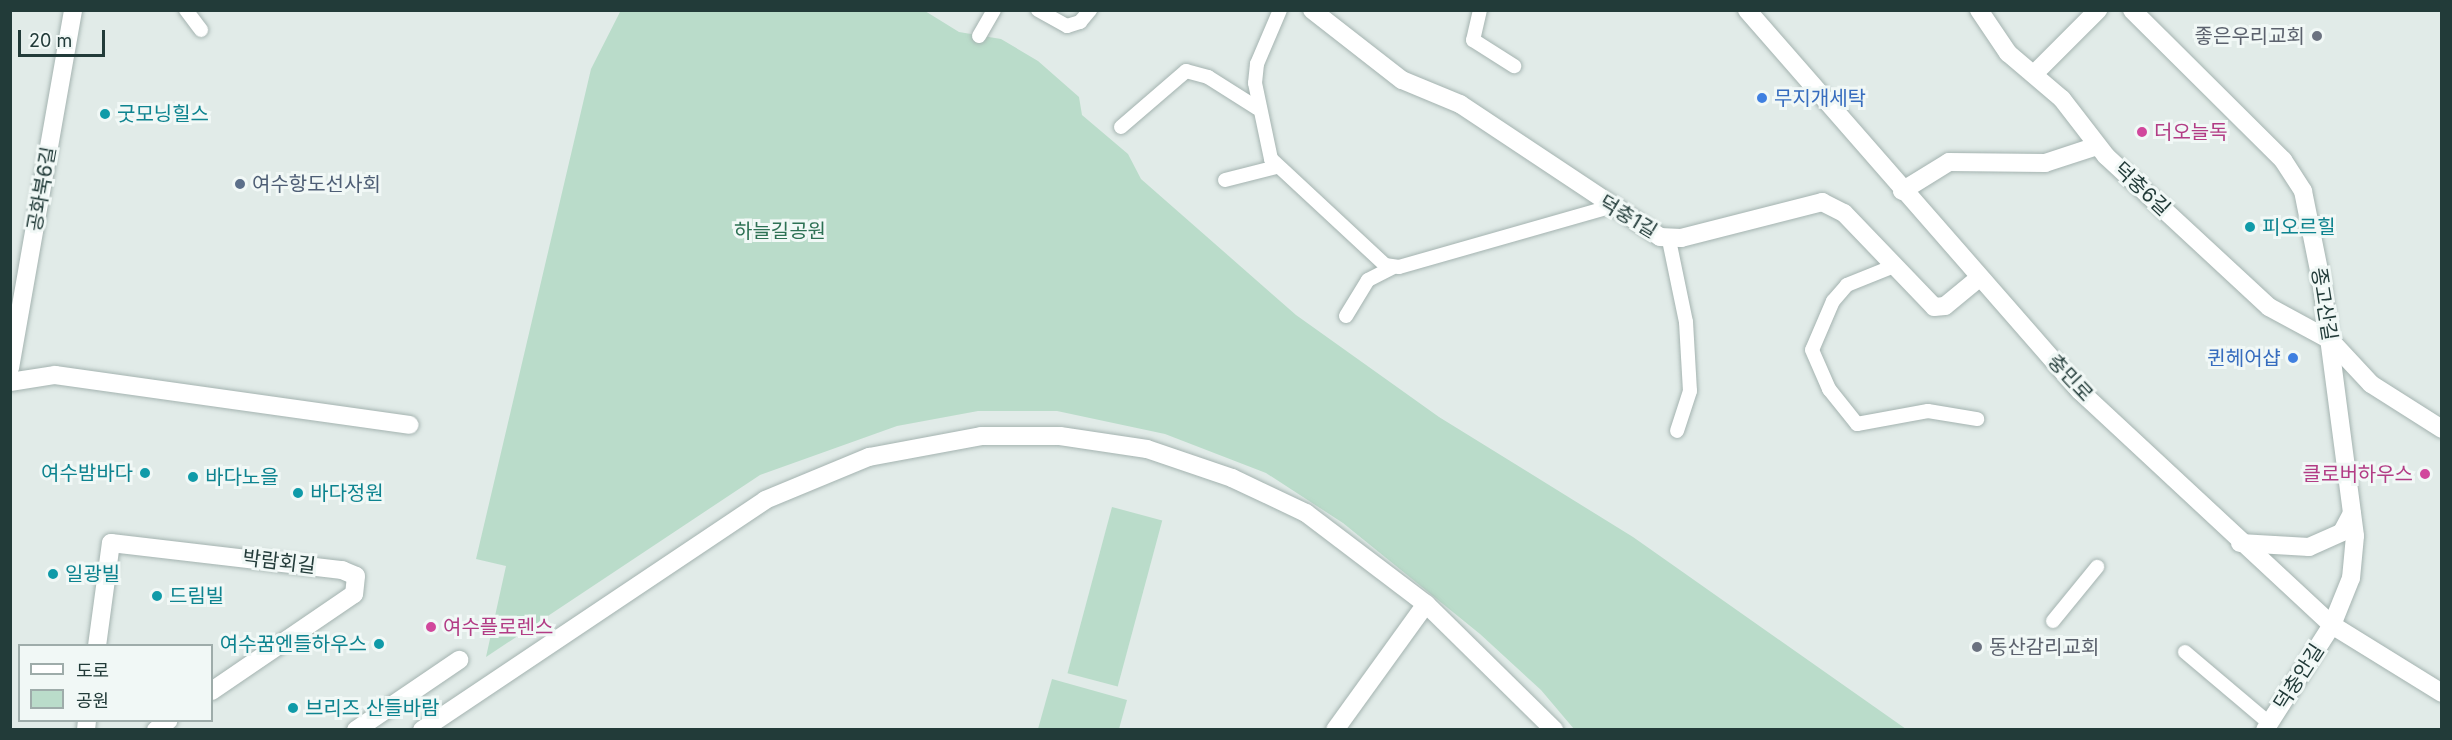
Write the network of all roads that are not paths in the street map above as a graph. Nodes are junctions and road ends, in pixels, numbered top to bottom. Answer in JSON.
{"nodes":[{"id":1,"x":73,"y":10,"type":"edge"},
{"id":2,"x":186,"y":10,"type":"edge"},
{"id":3,"x":994,"y":10,"type":"edge"},
{"id":4,"x":1038,"y":10,"type":"edge"},
{"id":5,"x":1090,"y":10,"type":"edge"},
{"id":6,"x":1280,"y":10,"type":"edge"},
{"id":7,"x":1312,"y":10,"type":"edge"},
{"id":8,"x":1480,"y":10,"type":"edge"},
{"id":9,"x":1747,"y":10,"type":"edge"},
{"id":10,"x":1979,"y":10,"type":"edge"},
{"id":11,"x":2098,"y":10,"type":"edge"},
{"id":12,"x":2132,"y":10,"type":"edge"},
{"id":13,"x":201,"y":30,"type":"dead end"},
{"id":14,"x":979,"y":36,"type":"dead end"},
{"id":15,"x":1514,"y":66,"type":"dead end"},
{"id":16,"x":2034,"y":74,"type":"junction"},
{"id":17,"x":1257,"y":108,"type":"junction"},
{"id":18,"x":1121,"y":127,"type":"dead end"},
{"id":19,"x":2097,"y":146,"type":"junction"},
{"id":20,"x":1276,"y":167,"type":"junction"},
{"id":21,"x":1225,"y":180,"type":"dead end"},
{"id":22,"x":1902,"y":191,"type":"junction"},
{"id":23,"x":1610,"y":207,"type":"junction"},
{"id":24,"x":1669,"y":240,"type":"junction"},
{"id":25,"x":1894,"y":266,"type":"junction"},
{"id":26,"x":1392,"y":268,"type":"junction"},
{"id":27,"x":1979,"y":278,"type":"junction"},
{"id":28,"x":1346,"y":316,"type":"dead end"},
{"id":29,"x":2330,"y":340,"type":"junction"},
{"id":30,"x":10,"y":368,"type":"edge"},
{"id":31,"x":10,"y":382,"type":"edge"},
{"id":32,"x":1977,"y":419,"type":"dead end"},
{"id":33,"x":409,"y":425,"type":"dead end"},
{"id":34,"x":2442,"y":429,"type":"edge"},
{"id":35,"x":1677,"y":431,"type":"dead end"},
{"id":36,"x":2352,"y":513,"type":"junction"},
{"id":37,"x":2240,"y":543,"type":"junction"},
{"id":38,"x":2097,"y":567,"type":"dead end"},
{"id":39,"x":1426,"y":604,"type":"junction"},
{"id":40,"x":2053,"y":621,"type":"dead end"},
{"id":41,"x":2332,"y":626,"type":"junction"},
{"id":42,"x":97,"y":644,"type":"edge"},
{"id":43,"x":2185,"y":652,"type":"dead end"},
{"id":44,"x":459,"y":660,"type":"dead end"},
{"id":45,"x":213,"y":691,"type":"edge"},
{"id":46,"x":2442,"y":693,"type":"edge"},
{"id":47,"x":2267,"y":726,"type":"edge"},
{"id":48,"x":356,"y":729,"type":"edge"},
{"id":49,"x":422,"y":729,"type":"edge"},
{"id":50,"x":1335,"y":729,"type":"edge"},
{"id":51,"x":1554,"y":729,"type":"edge"}],
"edges":[{"from":1,"to":30,"type":"street","name":"공화북6길"},
{"from":2,"to":13,"type":"lane"},
{"from":3,"to":14,"type":"lane"},
{"from":4,"to":5,"type":"lane"},
{"from":6,"to":17,"type":"lane"},
{"from":7,"to":23,"type":"street","name":"덕충1길"},
{"from":8,"to":15,"type":"lane"},
{"from":9,"to":22,"type":"street","name":"충민로"},
{"from":10,"to":16,"type":"street","name":"덕충6길"},
{"from":11,"to":16,"type":"street"},
{"from":12,"to":29,"type":"street","name":"종고산길"},
{"from":16,"to":19,"type":"street","name":"덕충6길"},
{"from":17,"to":18,"type":"lane"},
{"from":17,"to":20,"type":"lane"},
{"from":19,"to":22,"type":"street"},
{"from":19,"to":29,"type":"street","name":"덕충6길"},
{"from":20,"to":21,"type":"lane"},
{"from":20,"to":26,"type":"lane"},
{"from":22,"to":27,"type":"street","name":"충민로"},
{"from":23,"to":24,"type":"street","name":"덕충1길"},
{"from":23,"to":26,"type":"lane"},
{"from":24,"to":25,"type":"street","name":"덕충1길"},
{"from":24,"to":35,"type":"lane"},
{"from":25,"to":27,"type":"street","name":"덕충1길"},
{"from":25,"to":32,"type":"lane"},
{"from":26,"to":28,"type":"lane"},
{"from":27,"to":37,"type":"street","name":"충민로"},
{"from":29,"to":34,"type":"street"},
{"from":29,"to":36,"type":"street","name":"종고산길"},
{"from":31,"to":33,"type":"street"},
{"from":36,"to":37,"type":"street"},
{"from":36,"to":41,"type":"street","name":"종고산길"},
{"from":37,"to":41,"type":"street","name":"충민로"},
{"from":38,"to":40,"type":"lane"},
{"from":39,"to":49,"type":"street"},
{"from":39,"to":50,"type":"street"},
{"from":39,"to":51,"type":"street"},
{"from":41,"to":46,"type":"street","name":"충민로"},
{"from":41,"to":47,"type":"street","name":"덕충안길"},
{"from":42,"to":45,"type":"street","name":"박람회길"},
{"from":43,"to":47,"type":"lane"},
{"from":44,"to":48,"type":"street"}]}
